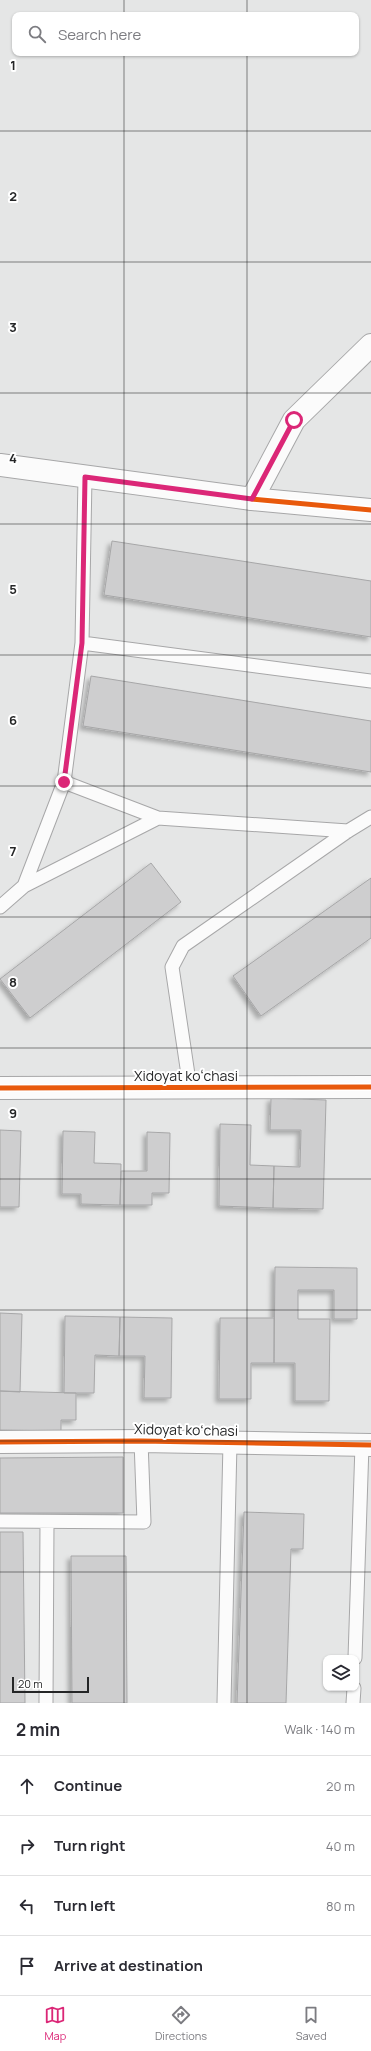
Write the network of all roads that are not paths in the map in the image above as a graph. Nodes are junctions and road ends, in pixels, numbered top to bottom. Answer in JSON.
{"nodes":[{"id":1,"x":371,"y":345,"type":"edge"},
{"id":2,"x":0,"y":465,"type":"edge"},
{"id":3,"x":85,"y":477,"type":"junction"},
{"id":4,"x":252,"y":499,"type":"junction"},
{"id":5,"x":371,"y":510,"type":"edge"},
{"id":6,"x":82,"y":643,"type":"junction"},
{"id":7,"x":371,"y":680,"type":"edge"},
{"id":8,"x":64,"y":782,"type":"junction"},
{"id":9,"x":371,"y":817,"type":"edge"},
{"id":10,"x":158,"y":818,"type":"junction"},
{"id":11,"x":348,"y":830,"type":"junction"},
{"id":12,"x":24,"y":886,"type":"junction"},
{"id":13,"x":0,"y":907,"type":"edge"},
{"id":14,"x":0,"y":1088,"type":"edge"},
{"id":15,"x":190,"y":1088,"type":"junction"},
{"id":16,"x":371,"y":1088,"type":"edge"},
{"id":17,"x":141,"y":1441,"type":"junction"},
{"id":18,"x":0,"y":1442,"type":"edge"},
{"id":19,"x":230,"y":1443,"type":"junction"},
{"id":20,"x":366,"y":1445,"type":"edge"},
{"id":21,"x":0,"y":1521,"type":"edge"},
{"id":22,"x":47,"y":1522,"type":"junction"},
{"id":23,"x":355,"y":1655,"type":"edge"},
{"id":24,"x":354,"y":1691,"type":"edge"},
{"id":25,"x":46,"y":1703,"type":"edge"},
{"id":26,"x":224,"y":1703,"type":"edge"},
{"id":27,"x":353,"y":1703,"type":"edge"}],
"edges":[{"from":1,"to":4,"type":"street"},
{"from":2,"to":3,"type":"street"},
{"from":3,"to":4,"type":"street"},
{"from":3,"to":6,"type":"lane"},
{"from":4,"to":5,"type":"street"},
{"from":6,"to":7,"type":"lane"},
{"from":6,"to":8,"type":"lane"},
{"from":8,"to":10,"type":"lane"},
{"from":8,"to":12,"type":"lane"},
{"from":9,"to":11,"type":"lane"},
{"from":10,"to":11,"type":"lane"},
{"from":10,"to":12,"type":"lane"},
{"from":11,"to":15,"type":"lane"},
{"from":12,"to":13,"type":"lane"},
{"from":14,"to":15,"type":"street","name":"Xidoyat koʻchasi"},
{"from":15,"to":16,"type":"street","name":"Xidoyat koʻchasi"},
{"from":17,"to":18,"type":"street","name":"Xidoyat koʻchasi"},
{"from":17,"to":19,"type":"street","name":"Xidoyat koʻchasi"},
{"from":17,"to":22,"type":"lane"},
{"from":19,"to":20,"type":"street","name":"Xidoyat koʻchasi"},
{"from":19,"to":26,"type":"lane"},
{"from":20,"to":23,"type":"lane"},
{"from":21,"to":22,"type":"lane"},
{"from":22,"to":25,"type":"lane"},
{"from":24,"to":27,"type":"lane"}]}
